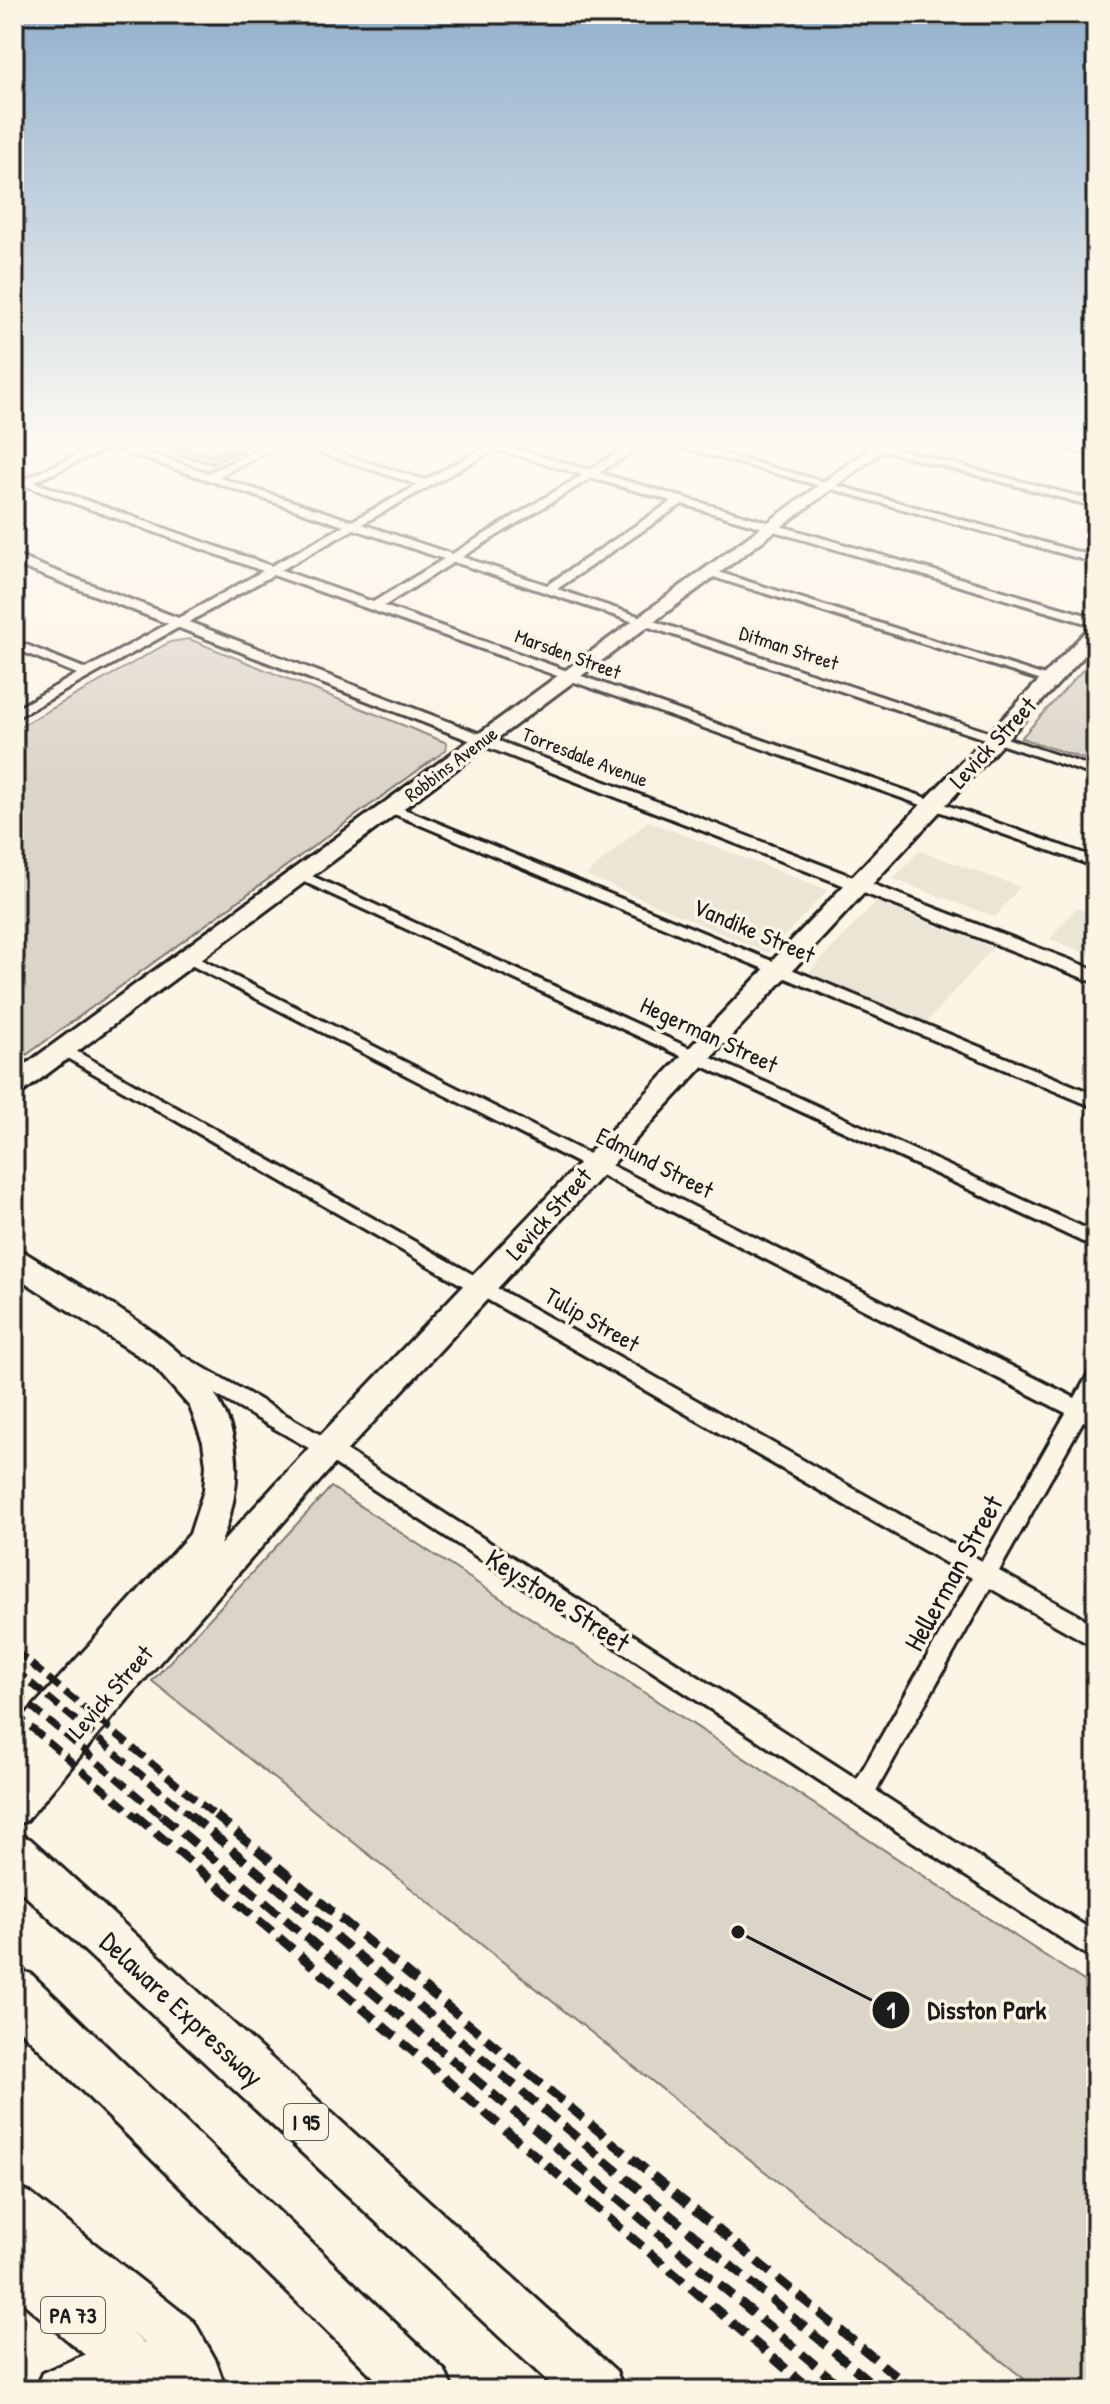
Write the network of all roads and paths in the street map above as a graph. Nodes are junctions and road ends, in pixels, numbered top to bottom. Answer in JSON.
{"nodes":[{"id":1,"x":228,"y":554,"type":"edge"},
{"id":2,"x":301,"y":554,"type":"edge"},
{"id":3,"x":439,"y":554,"type":"edge"},
{"id":4,"x":461,"y":554,"type":"edge"},
{"id":5,"x":601,"y":554,"type":"edge"},
{"id":6,"x":736,"y":554,"type":"edge"},
{"id":7,"x":864,"y":554,"type":"edge"},
{"id":8,"x":1075,"y":554,"type":"edge"},
{"id":9,"x":14,"y":559,"type":"edge"},
{"id":10,"x":453,"y":559,"type":"junction"},
{"id":11,"x":1096,"y":560,"type":"edge"},
{"id":12,"x":273,"y":570,"type":"junction"},
{"id":13,"x":711,"y":573,"type":"junction"},
{"id":14,"x":549,"y":589,"type":"junction"},
{"id":15,"x":374,"y":607,"type":"junction"},
{"id":16,"x":645,"y":621,"type":"junction"},
{"id":17,"x":1096,"y":622,"type":"edge"},
{"id":18,"x":179,"y":623,"type":"junction"},
{"id":19,"x":1096,"y":632,"type":"edge"},
{"id":20,"x":14,"y":644,"type":"edge"},
{"id":21,"x":87,"y":674,"type":"junction"},
{"id":22,"x":570,"y":676,"type":"junction"},
{"id":23,"x":1052,"y":680,"type":"junction"},
{"id":24,"x":14,"y":715,"type":"edge"},
{"id":25,"x":998,"y":739,"type":"junction"},
{"id":26,"x":482,"y":741,"type":"junction"},
{"id":27,"x":1096,"y":772,"type":"edge"},
{"id":28,"x":934,"y":805,"type":"junction"},
{"id":29,"x":392,"y":808,"type":"junction"},
{"id":30,"x":1096,"y":863,"type":"edge"},
{"id":31,"x":301,"y":875,"type":"junction"},
{"id":32,"x":860,"y":886,"type":"junction"},
{"id":33,"x":188,"y":958,"type":"junction"},
{"id":34,"x":781,"y":968,"type":"junction"},
{"id":35,"x":1096,"y":977,"type":"edge"},
{"id":36,"x":61,"y":1050,"type":"junction"},
{"id":37,"x":698,"y":1056,"type":"junction"},
{"id":38,"x":14,"y":1086,"type":"edge"},
{"id":39,"x":1096,"y":1102,"type":"edge"},
{"id":40,"x":596,"y":1162,"type":"junction"},
{"id":41,"x":1096,"y":1241,"type":"edge"},
{"id":42,"x":14,"y":1260,"type":"edge"},
{"id":43,"x":483,"y":1287,"type":"junction"},
{"id":44,"x":162,"y":1354,"type":"junction"},
{"id":45,"x":1096,"y":1379,"type":"edge"},
{"id":46,"x":1087,"y":1413,"type":"edge"},
{"id":47,"x":328,"y":1449,"type":"junction"},
{"id":48,"x":988,"y":1576,"type":"junction"},
{"id":49,"x":1096,"y":1637,"type":"edge"},
{"id":50,"x":14,"y":1755,"type":"edge"},
{"id":51,"x":861,"y":1795,"type":"junction"},
{"id":52,"x":14,"y":1807,"type":"edge"},
{"id":53,"x":14,"y":1855,"type":"edge"},
{"id":54,"x":1096,"y":1948,"type":"edge"},
{"id":55,"x":14,"y":1991,"type":"edge"},
{"id":56,"x":14,"y":2209,"type":"edge"},
{"id":57,"x":14,"y":2265,"type":"edge"},
{"id":58,"x":133,"y":2364,"type":"junction"},
{"id":59,"x":59,"y":2390,"type":"edge"},
{"id":60,"x":200,"y":2390,"type":"edge"},
{"id":61,"x":426,"y":2390,"type":"edge"},
{"id":62,"x":597,"y":2390,"type":"edge"}],
"edges":[{"from":1,"to":12,"type":"street","name":"Marsden Street"},
{"from":2,"to":12,"type":"street"},
{"from":3,"to":10,"type":"street","name":"Ditman Street"},
{"from":4,"to":10,"type":"street"},
{"from":5,"to":14,"type":"street"},
{"from":6,"to":13,"type":"main road","name":"Robbins Avenue"},
{"from":7,"to":17,"type":"street"},
{"from":8,"to":11,"type":"street"},
{"from":9,"to":18,"type":"street","name":"Torresdale Avenue"},
{"from":10,"to":14,"type":"street","name":"Ditman Street"},
{"from":10,"to":15,"type":"street"},
{"from":12,"to":15,"type":"street","name":"Marsden Street"},
{"from":12,"to":18,"type":"street"},
{"from":13,"to":16,"type":"main road","name":"Robbins Avenue"},
{"from":13,"to":23,"type":"street"},
{"from":14,"to":16,"type":"street","name":"Ditman Street"},
{"from":15,"to":22,"type":"street","name":"Marsden Street"},
{"from":16,"to":22,"type":"main road","name":"Robbins Avenue"},
{"from":16,"to":25,"type":"street","name":"Ditman Street"},
{"from":18,"to":21,"type":"street"},
{"from":18,"to":26,"type":"street","name":"Torresdale Avenue"},
{"from":19,"to":23,"type":"main road","name":"Levick Street"},
{"from":20,"to":21,"type":"street"},
{"from":21,"to":24,"type":"street"},
{"from":22,"to":26,"type":"main road","name":"Robbins Avenue"},
{"from":22,"to":28,"type":"street","name":"Marsden Street"},
{"from":23,"to":25,"type":"main road","name":"Levick Street"},
{"from":25,"to":27,"type":"street","name":"Ditman Street"},
{"from":25,"to":28,"type":"main road","name":"Levick Street"},
{"from":26,"to":29,"type":"main road","name":"Robbins Avenue"},
{"from":26,"to":32,"type":"street","name":"Torresdale Avenue"},
{"from":28,"to":30,"type":"street","name":"Marsden Street"},
{"from":28,"to":32,"type":"main road","name":"Levick Street"},
{"from":29,"to":31,"type":"main road","name":"Robbins Avenue"},
{"from":29,"to":34,"type":"street","name":"Vandike Street"},
{"from":31,"to":33,"type":"main road","name":"Robbins Avenue"},
{"from":31,"to":37,"type":"street","name":"Hegerman Street"},
{"from":32,"to":34,"type":"main road","name":"Levick Street"},
{"from":32,"to":35,"type":"street","name":"Torresdale Avenue"},
{"from":33,"to":36,"type":"main road","name":"Robbins Avenue"},
{"from":33,"to":40,"type":"street","name":"Edmund Street"},
{"from":34,"to":37,"type":"main road","name":"Levick Street"},
{"from":34,"to":39,"type":"street","name":"Vandike Street"},
{"from":36,"to":38,"type":"main road","name":"Robbins Avenue"},
{"from":36,"to":43,"type":"street","name":"Tulip Street"},
{"from":37,"to":40,"type":"main road","name":"Levick Street"},
{"from":37,"to":41,"type":"street","name":"Hegerman Street"},
{"from":40,"to":43,"type":"main road","name":"Levick Street"},
{"from":40,"to":46,"type":"street","name":"Edmund Street"},
{"from":42,"to":44,"type":"main road","name":"Keystone Street"},
{"from":43,"to":47,"type":"main road","name":"Levick Street"},
{"from":43,"to":48,"type":"street","name":"Tulip Street"},
{"from":44,"to":47,"type":"street","name":"Keystone Street"},
{"from":44,"to":50,"type":"main road","name":"Levick Street"},
{"from":45,"to":46,"type":"street","name":"Hellerman Street"},
{"from":46,"to":48,"type":"street","name":"Hellerman Street"},
{"from":47,"to":51,"type":"street","name":"Keystone Street"},
{"from":47,"to":52,"type":"main road","name":"Levick Street"},
{"from":48,"to":49,"type":"street","name":"Tulip Street"},
{"from":48,"to":51,"type":"street","name":"Hellerman Street"},
{"from":51,"to":54,"type":"street","name":"Keystone Street"},
{"from":53,"to":62,"type":"highway","name":"Delaware Expressway","number":"I 95"},
{"from":55,"to":61,"type":"highway"},
{"from":56,"to":60,"type":"main road"},
{"from":57,"to":58,"type":"main road","number":"PA 73"},
{"from":58,"to":59,"type":"main road","number":"PA 73"},
{"from":58,"to":60,"type":"main road","number":"PA 73"}]}
